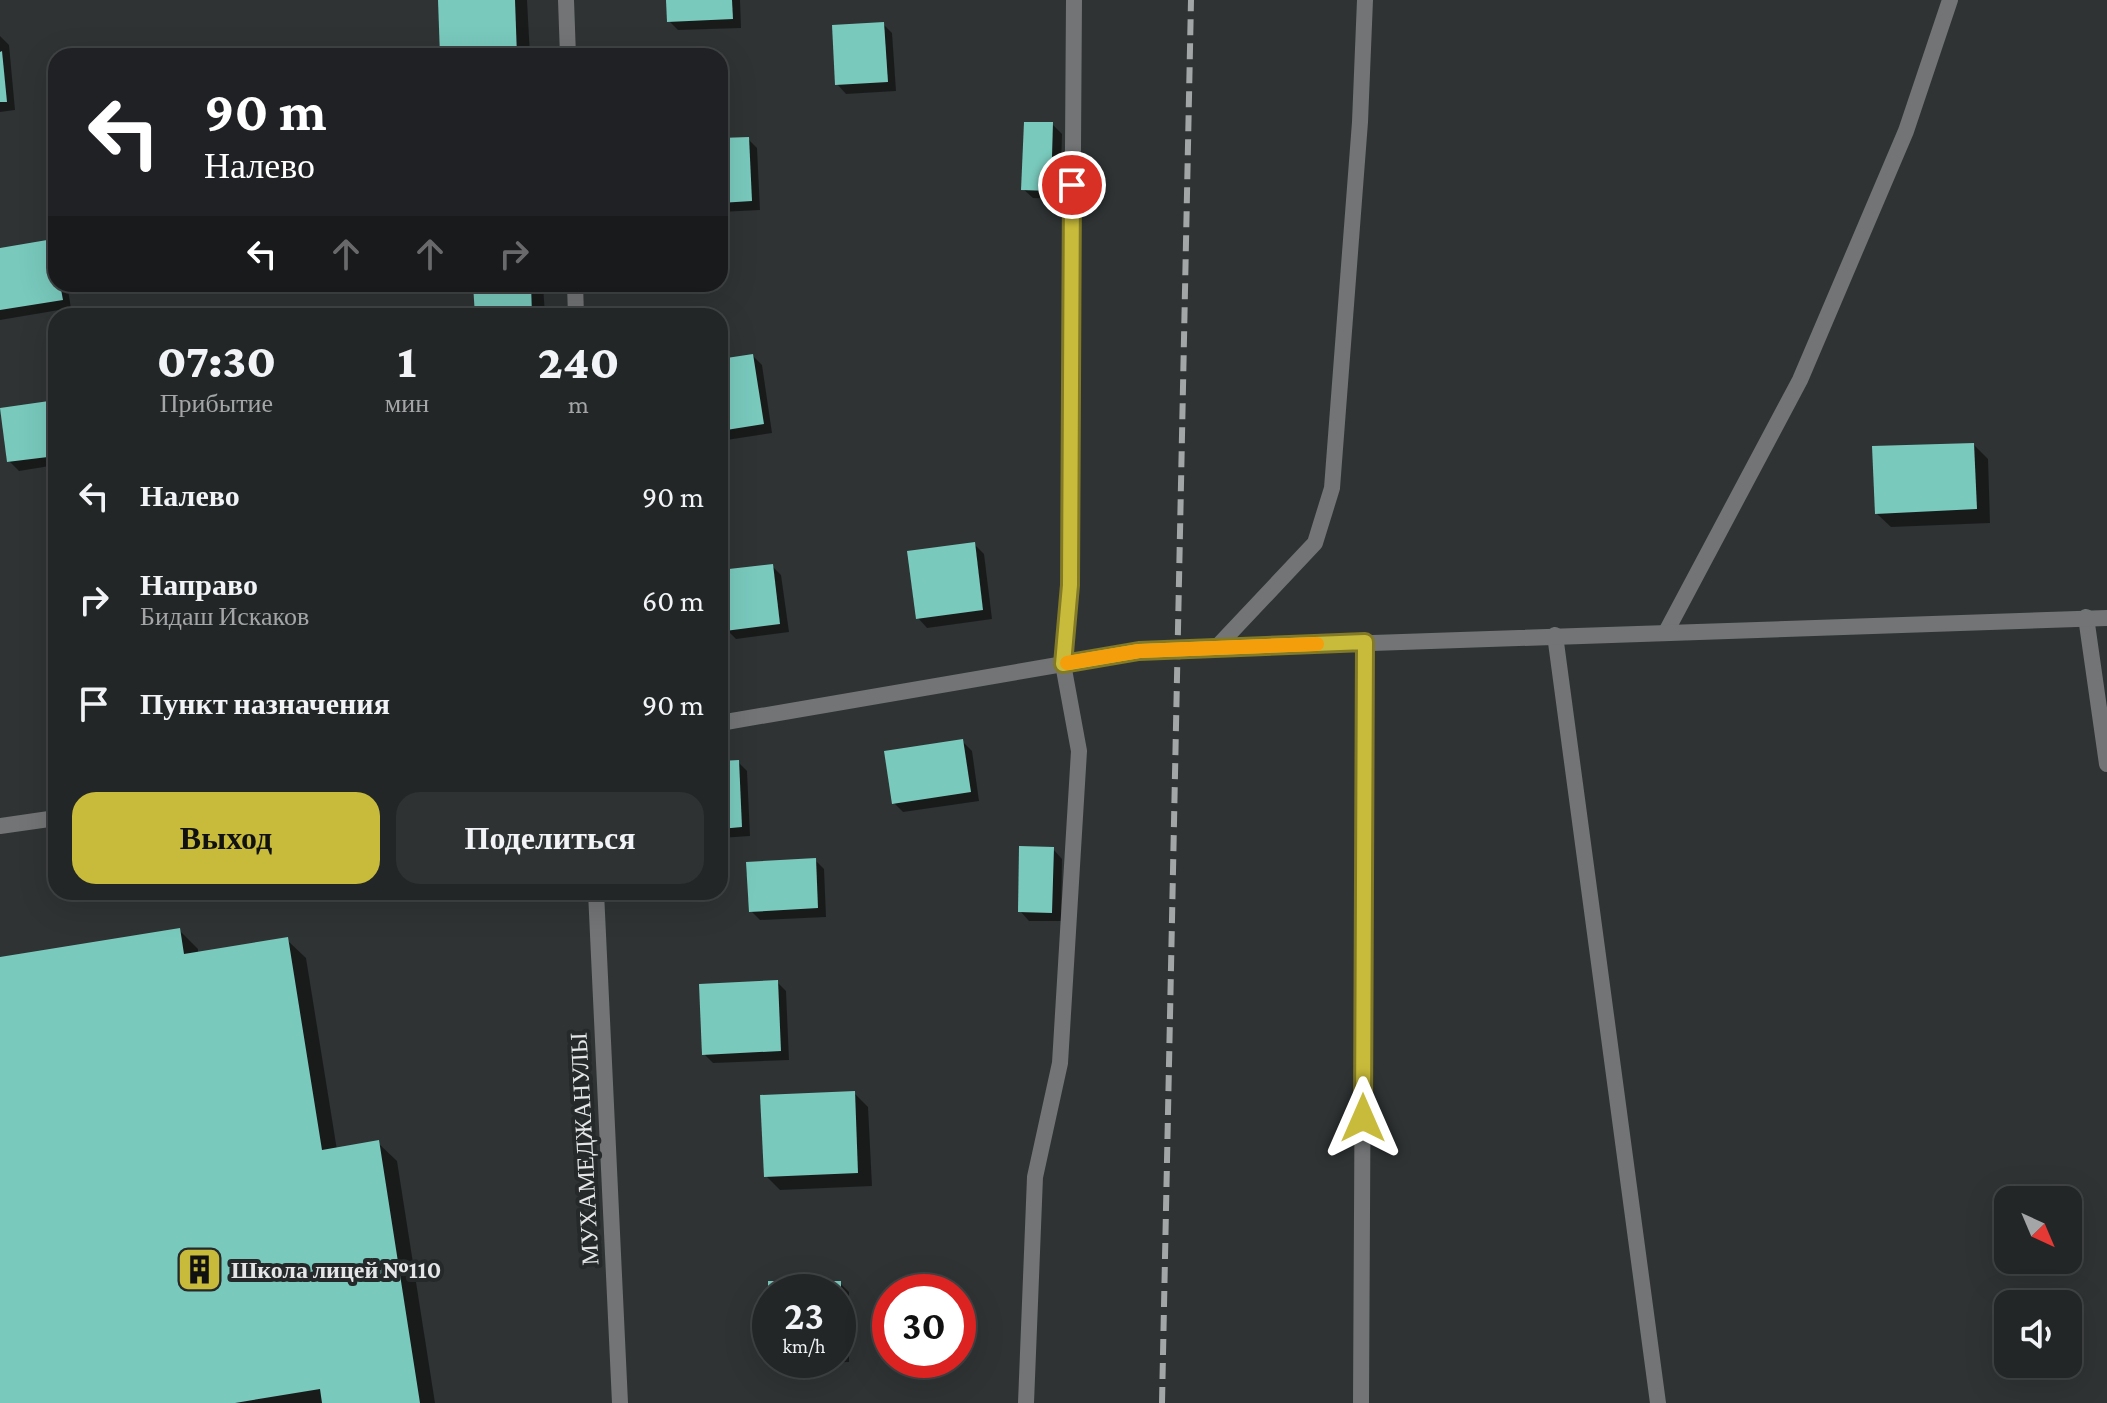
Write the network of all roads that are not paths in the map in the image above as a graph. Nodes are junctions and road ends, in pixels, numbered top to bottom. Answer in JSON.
{"nodes":[{"id":1,"x":566,"y":0,"type":"edge"},
{"id":2,"x":1074,"y":0,"type":"edge"},
{"id":3,"x":1365,"y":0,"type":"edge"},
{"id":4,"x":1950,"y":0,"type":"edge"},
{"id":5,"x":568,"y":48,"type":"edge"},
{"id":6,"x":2086,"y":617,"type":"junction"},
{"id":7,"x":2107,"y":618,"type":"edge"},
{"id":8,"x":1666,"y":632,"type":"junction"},
{"id":9,"x":1555,"y":635,"type":"junction"},
{"id":10,"x":1365,"y":642,"type":"junction"},
{"id":11,"x":1216,"y":648,"type":"junction"},
{"id":12,"x":1063,"y":664,"type":"junction"},
{"id":13,"x":728,"y":722,"type":"edge"},
{"id":14,"x":2107,"y":764,"type":"edge"},
{"id":15,"x":48,"y":819,"type":"edge"},
{"id":16,"x":0,"y":826,"type":"edge"},
{"id":17,"x":596,"y":900,"type":"edge"},
{"id":18,"x":620,"y":1403,"type":"edge"},
{"id":19,"x":1026,"y":1403,"type":"edge"},
{"id":20,"x":1361,"y":1403,"type":"edge"},
{"id":21,"x":1658,"y":1403,"type":"edge"}],
"edges":[{"from":1,"to":5,"type":"street"},
{"from":2,"to":12,"type":"street"},
{"from":3,"to":11,"type":"street"},
{"from":4,"to":8,"type":"street"},
{"from":6,"to":7,"type":"street"},
{"from":6,"to":8,"type":"street"},
{"from":6,"to":14,"type":"street"},
{"from":8,"to":9,"type":"street"},
{"from":9,"to":10,"type":"street"},
{"from":9,"to":21,"type":"street"},
{"from":10,"to":11,"type":"street"},
{"from":10,"to":20,"type":"street"},
{"from":11,"to":12,"type":"street"},
{"from":12,"to":13,"type":"street"},
{"from":12,"to":19,"type":"street"},
{"from":15,"to":16,"type":"street"},
{"from":17,"to":18,"type":"street","name":"МУХАМЕДЖАНУЛЫ"}]}
